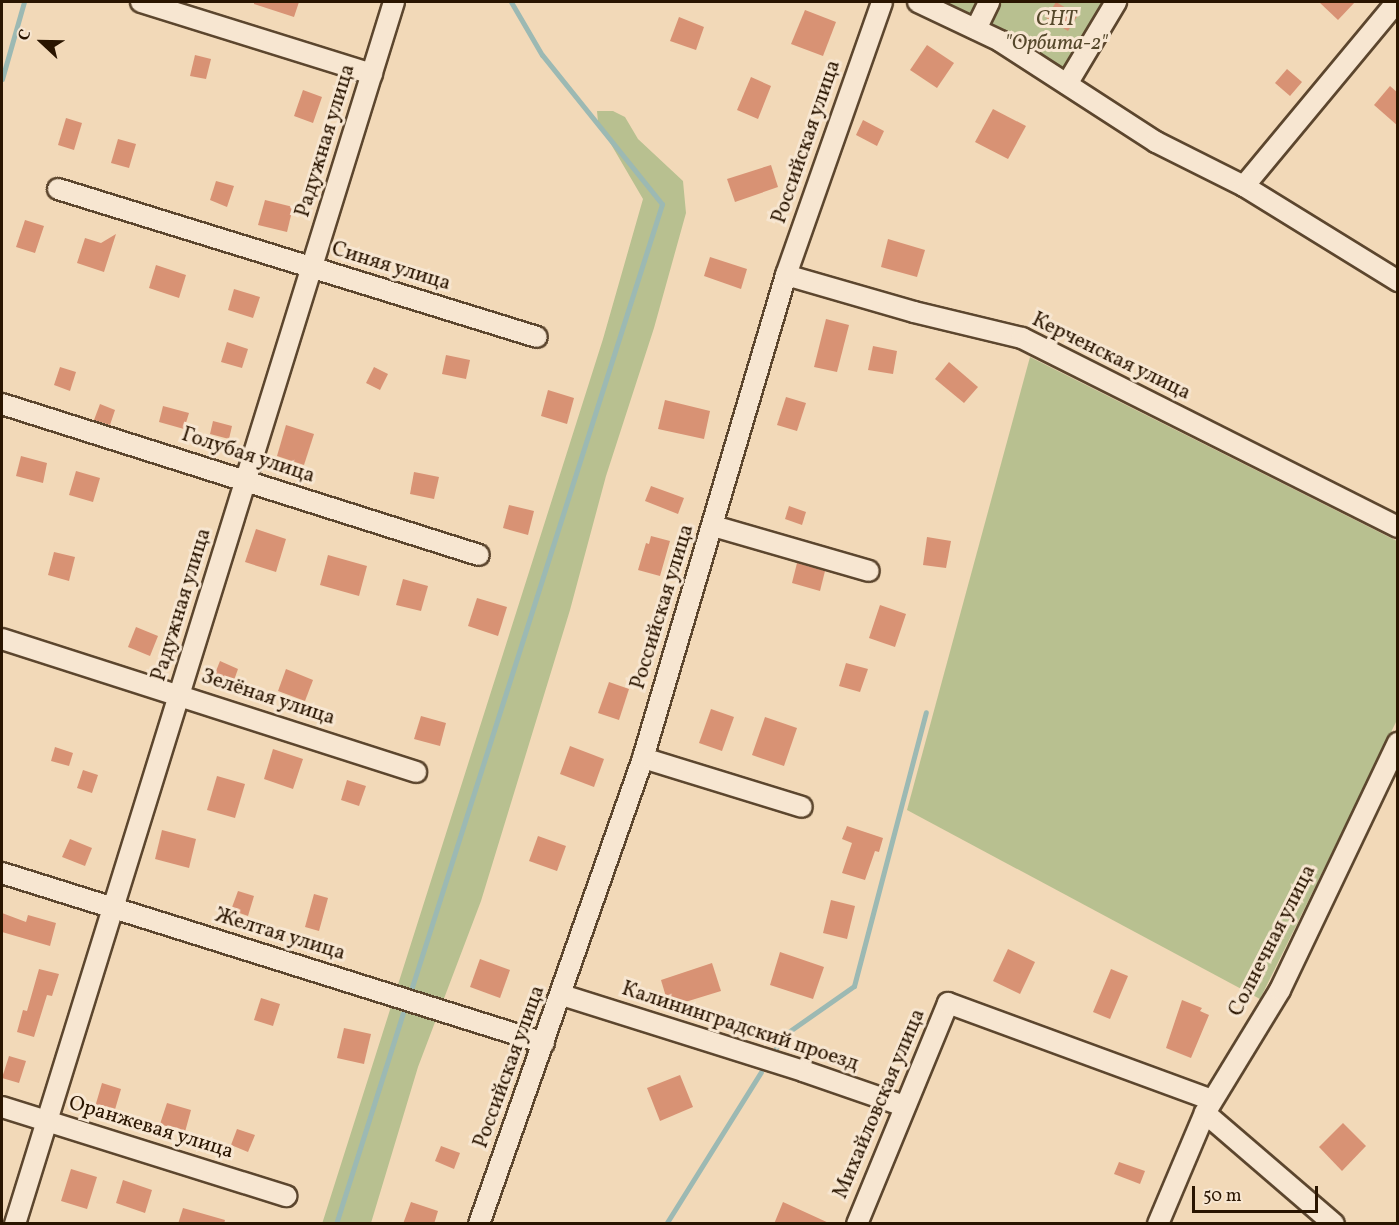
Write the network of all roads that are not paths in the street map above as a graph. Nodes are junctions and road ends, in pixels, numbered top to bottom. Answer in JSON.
{"nodes":[{"id":1,"x":141,"y":2,"type":"edge"},
{"id":2,"x":394,"y":2,"type":"edge"},
{"id":3,"x":882,"y":2,"type":"edge"},
{"id":4,"x":918,"y":2,"type":"edge"},
{"id":5,"x":989,"y":2,"type":"edge"},
{"id":6,"x":1116,"y":2,"type":"edge"},
{"id":7,"x":1397,"y":2,"type":"edge"},
{"id":8,"x":976,"y":29,"type":"junction"},
{"id":9,"x":372,"y":74,"type":"junction"},
{"id":10,"x":1067,"y":84,"type":"junction"},
{"id":11,"x":1244,"y":186,"type":"junction"},
{"id":12,"x":58,"y":189,"type":"dead end"},
{"id":13,"x":312,"y":268,"type":"junction"},
{"id":14,"x":786,"y":275,"type":"junction"},
{"id":15,"x":1398,"y":281,"type":"edge"},
{"id":16,"x":537,"y":337,"type":"dead end"},
{"id":17,"x":2,"y":404,"type":"edge"},
{"id":18,"x":246,"y":480,"type":"junction"},
{"id":19,"x":713,"y":526,"type":"junction"},
{"id":20,"x":1398,"y":527,"type":"edge"},
{"id":21,"x":479,"y":555,"type":"dead end"},
{"id":22,"x":869,"y":571,"type":"dead end"},
{"id":23,"x":2,"y":639,"type":"edge"},
{"id":24,"x":179,"y":694,"type":"junction"},
{"id":25,"x":1398,"y":742,"type":"edge"},
{"id":26,"x":643,"y":758,"type":"junction"},
{"id":27,"x":416,"y":772,"type":"dead end"},
{"id":28,"x":802,"y":807,"type":"dead end"},
{"id":29,"x":2,"y":873,"type":"edge"},
{"id":30,"x":113,"y":908,"type":"junction"},
{"id":31,"x":562,"y":995,"type":"junction"},
{"id":32,"x":544,"y":1043,"type":"junction"},
{"id":33,"x":904,"y":1106,"type":"junction"},
{"id":34,"x":1208,"y":1106,"type":"junction"},
{"id":35,"x":2,"y":1107,"type":"edge"},
{"id":36,"x":47,"y":1120,"type":"junction"},
{"id":37,"x":286,"y":1196,"type":"dead end"},
{"id":38,"x":15,"y":1224,"type":"edge"},
{"id":39,"x":479,"y":1224,"type":"edge"},
{"id":40,"x":857,"y":1224,"type":"edge"},
{"id":41,"x":1158,"y":1224,"type":"edge"},
{"id":42,"x":1334,"y":1224,"type":"edge"}],
"edges":[{"from":1,"to":9,"type":"street"},
{"from":2,"to":9,"type":"street","name":"Радужная улица"},
{"from":3,"to":14,"type":"street","name":"Российская улица"},
{"from":4,"to":8,"type":"street"},
{"from":5,"to":8,"type":"street"},
{"from":6,"to":10,"type":"street"},
{"from":7,"to":11,"type":"street"},
{"from":8,"to":10,"type":"street"},
{"from":9,"to":13,"type":"street","name":"Радужная улица"},
{"from":10,"to":11,"type":"street"},
{"from":11,"to":15,"type":"street"},
{"from":12,"to":13,"type":"street","name":"Синяя улица"},
{"from":13,"to":16,"type":"street","name":"Синяя улица"},
{"from":13,"to":18,"type":"street","name":"Радужная улица"},
{"from":14,"to":19,"type":"street","name":"Российская улица"},
{"from":14,"to":20,"type":"street","name":"Керченская улица"},
{"from":17,"to":18,"type":"street","name":"Голубая улица"},
{"from":18,"to":21,"type":"street","name":"Голубая улица"},
{"from":18,"to":24,"type":"street","name":"Радужная улица"},
{"from":19,"to":22,"type":"street"},
{"from":19,"to":26,"type":"street","name":"Российская улица"},
{"from":23,"to":24,"type":"street","name":"Зелёная улица"},
{"from":24,"to":27,"type":"street","name":"Зелёная улица"},
{"from":24,"to":30,"type":"street","name":"Радужная улица"},
{"from":25,"to":34,"type":"street","name":"Солнечная улица"},
{"from":26,"to":28,"type":"street"},
{"from":26,"to":31,"type":"street","name":"Российская улица"},
{"from":29,"to":30,"type":"street","name":"Желтая улица"},
{"from":30,"to":32,"type":"street","name":"Желтая улица"},
{"from":30,"to":36,"type":"street","name":"Радужная улица"},
{"from":31,"to":32,"type":"street","name":"Российская улица"},
{"from":31,"to":33,"type":"street","name":"Калининградский проезд"},
{"from":32,"to":39,"type":"street","name":"Российская улица"},
{"from":33,"to":34,"type":"street","name":"Михайловская улица"},
{"from":33,"to":40,"type":"street","name":"Михайловская улица"},
{"from":34,"to":41,"type":"street","name":"Солнечная улица"},
{"from":34,"to":42,"type":"street"},
{"from":35,"to":36,"type":"street","name":"Оранжевая улица"},
{"from":36,"to":37,"type":"street","name":"Оранжевая улица"},
{"from":36,"to":38,"type":"street","name":"Радужная улица"}]}
